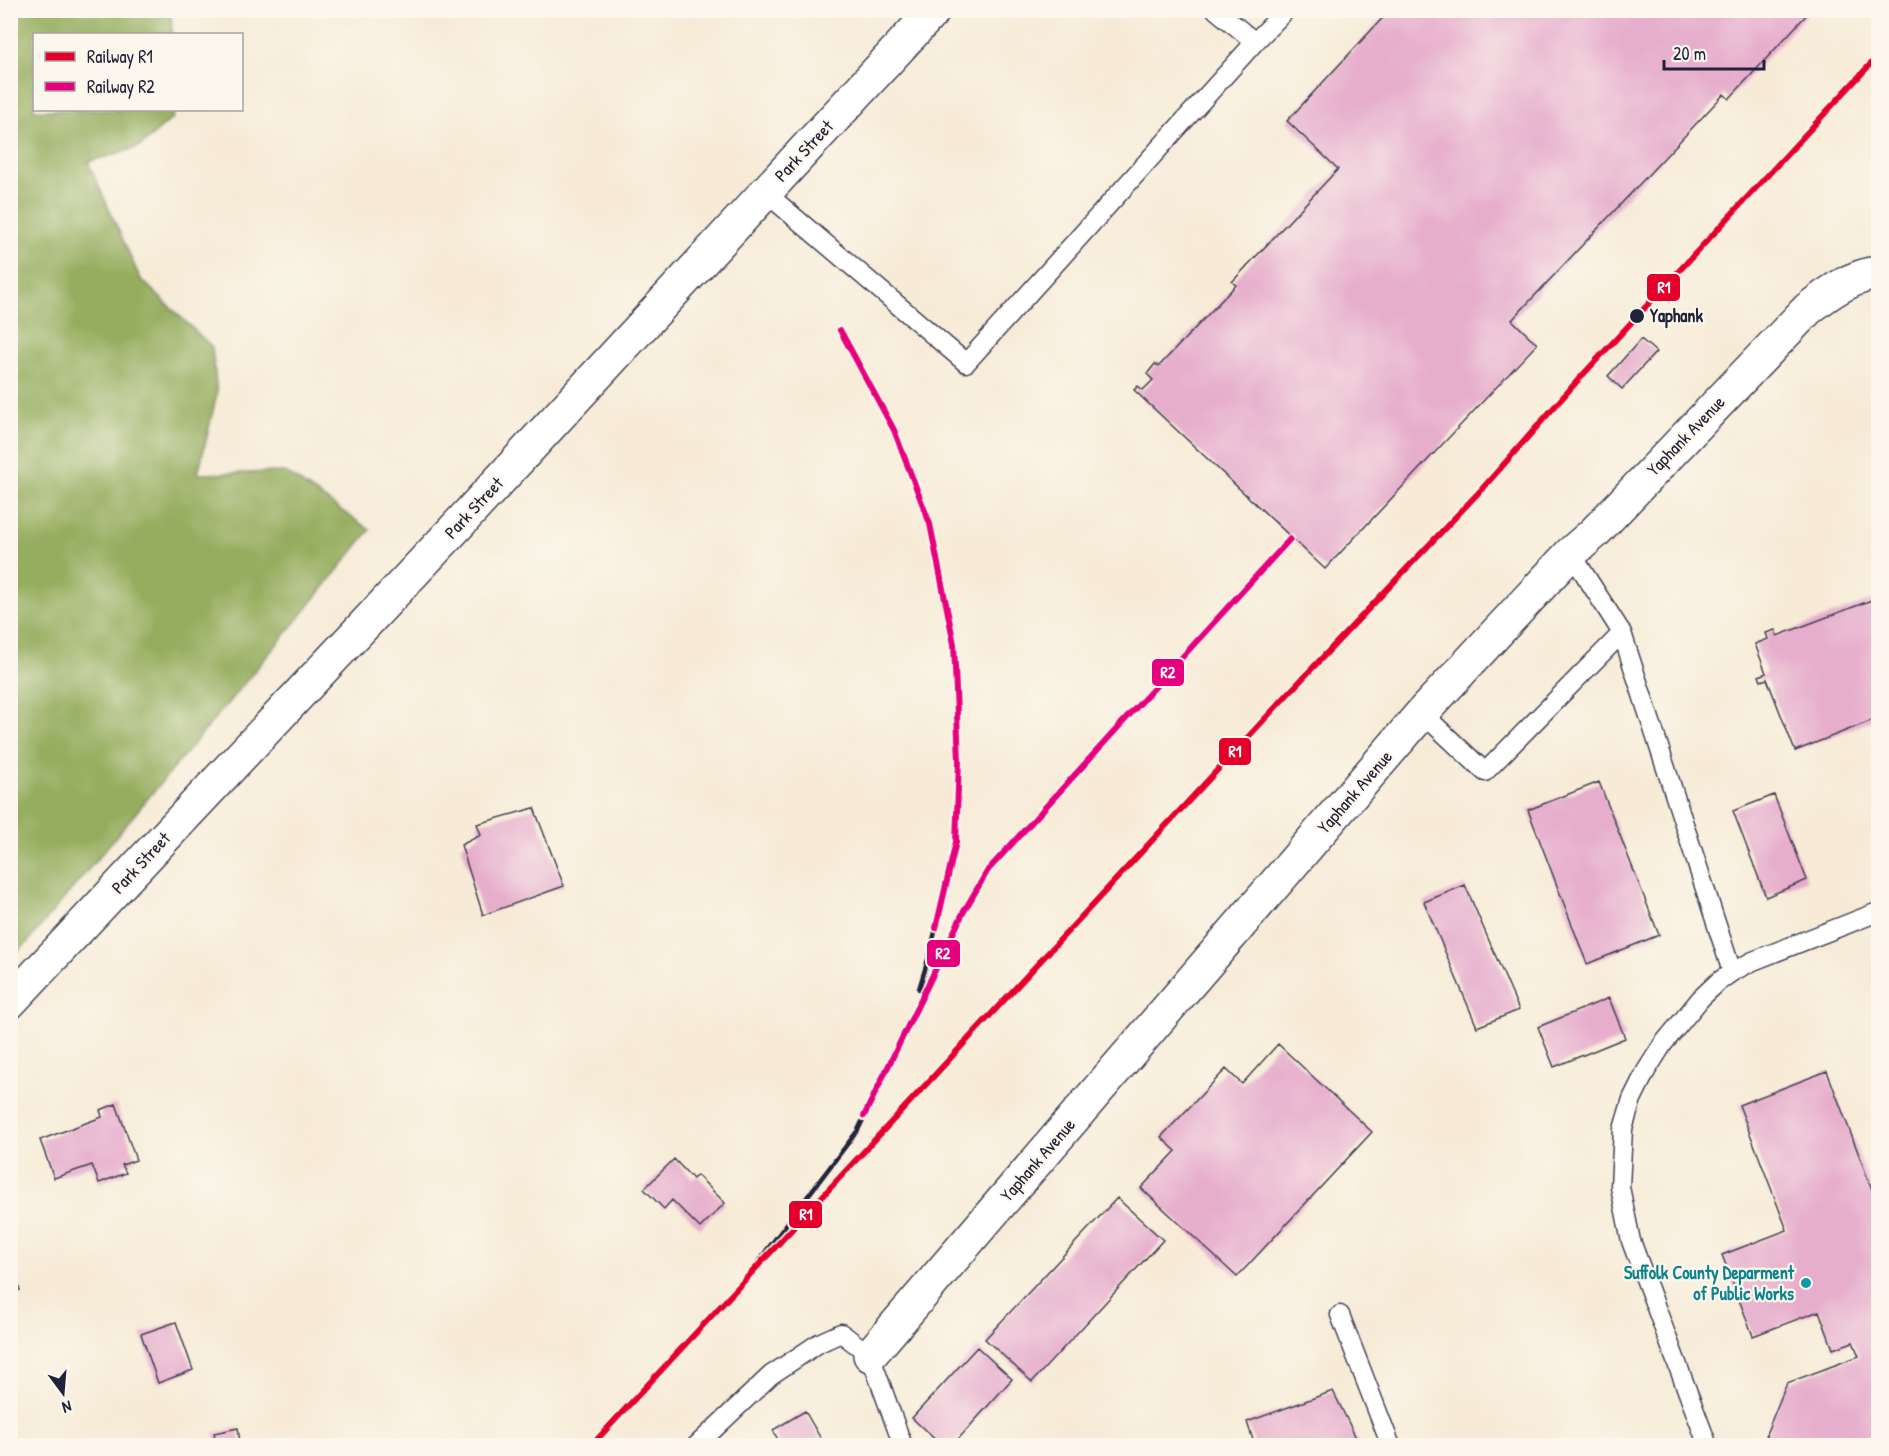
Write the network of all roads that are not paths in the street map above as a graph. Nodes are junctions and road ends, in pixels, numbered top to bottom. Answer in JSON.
{"nodes":[{"id":1,"x":934,"y":10,"type":"edge"},
{"id":2,"x":1216,"y":10,"type":"edge"},
{"id":3,"x":1286,"y":10,"type":"edge"},
{"id":4,"x":1255,"y":42,"type":"junction"},
{"id":5,"x":766,"y":193,"type":"junction"},
{"id":6,"x":1878,"y":273,"type":"edge"},
{"id":7,"x":1571,"y":553,"type":"junction"},
{"id":8,"x":1622,"y":633,"type":"junction"},
{"id":9,"x":1422,"y":713,"type":"junction"},
{"id":10,"x":1878,"y":912,"type":"edge"},
{"id":11,"x":1732,"y":972,"type":"junction"},
{"id":12,"x":10,"y":1002,"type":"edge"},
{"id":13,"x":1340,"y":1315,"type":"dead end"},
{"id":14,"x":870,"y":1355,"type":"junction"},
{"id":15,"x":696,"y":1446,"type":"edge"},
{"id":16,"x":903,"y":1446,"type":"edge"},
{"id":17,"x":1391,"y":1446,"type":"edge"},
{"id":18,"x":1708,"y":1446,"type":"edge"}],
"edges":[{"from":1,"to":5,"type":"street","name":"Park Street"},
{"from":2,"to":4,"type":"lane"},
{"from":3,"to":4,"type":"lane"},
{"from":4,"to":5,"type":"lane"},
{"from":5,"to":12,"type":"street","name":"Park Street"},
{"from":6,"to":7,"type":"street","name":"Yaphank Avenue"},
{"from":7,"to":8,"type":"lane"},
{"from":7,"to":9,"type":"street","name":"Yaphank Avenue"},
{"from":8,"to":9,"type":"lane"},
{"from":8,"to":11,"type":"lane"},
{"from":9,"to":14,"type":"street","name":"Yaphank Avenue"},
{"from":10,"to":11,"type":"lane"},
{"from":11,"to":18,"type":"lane"},
{"from":13,"to":17,"type":"lane"},
{"from":14,"to":15,"type":"lane"},
{"from":14,"to":16,"type":"lane"}]}
